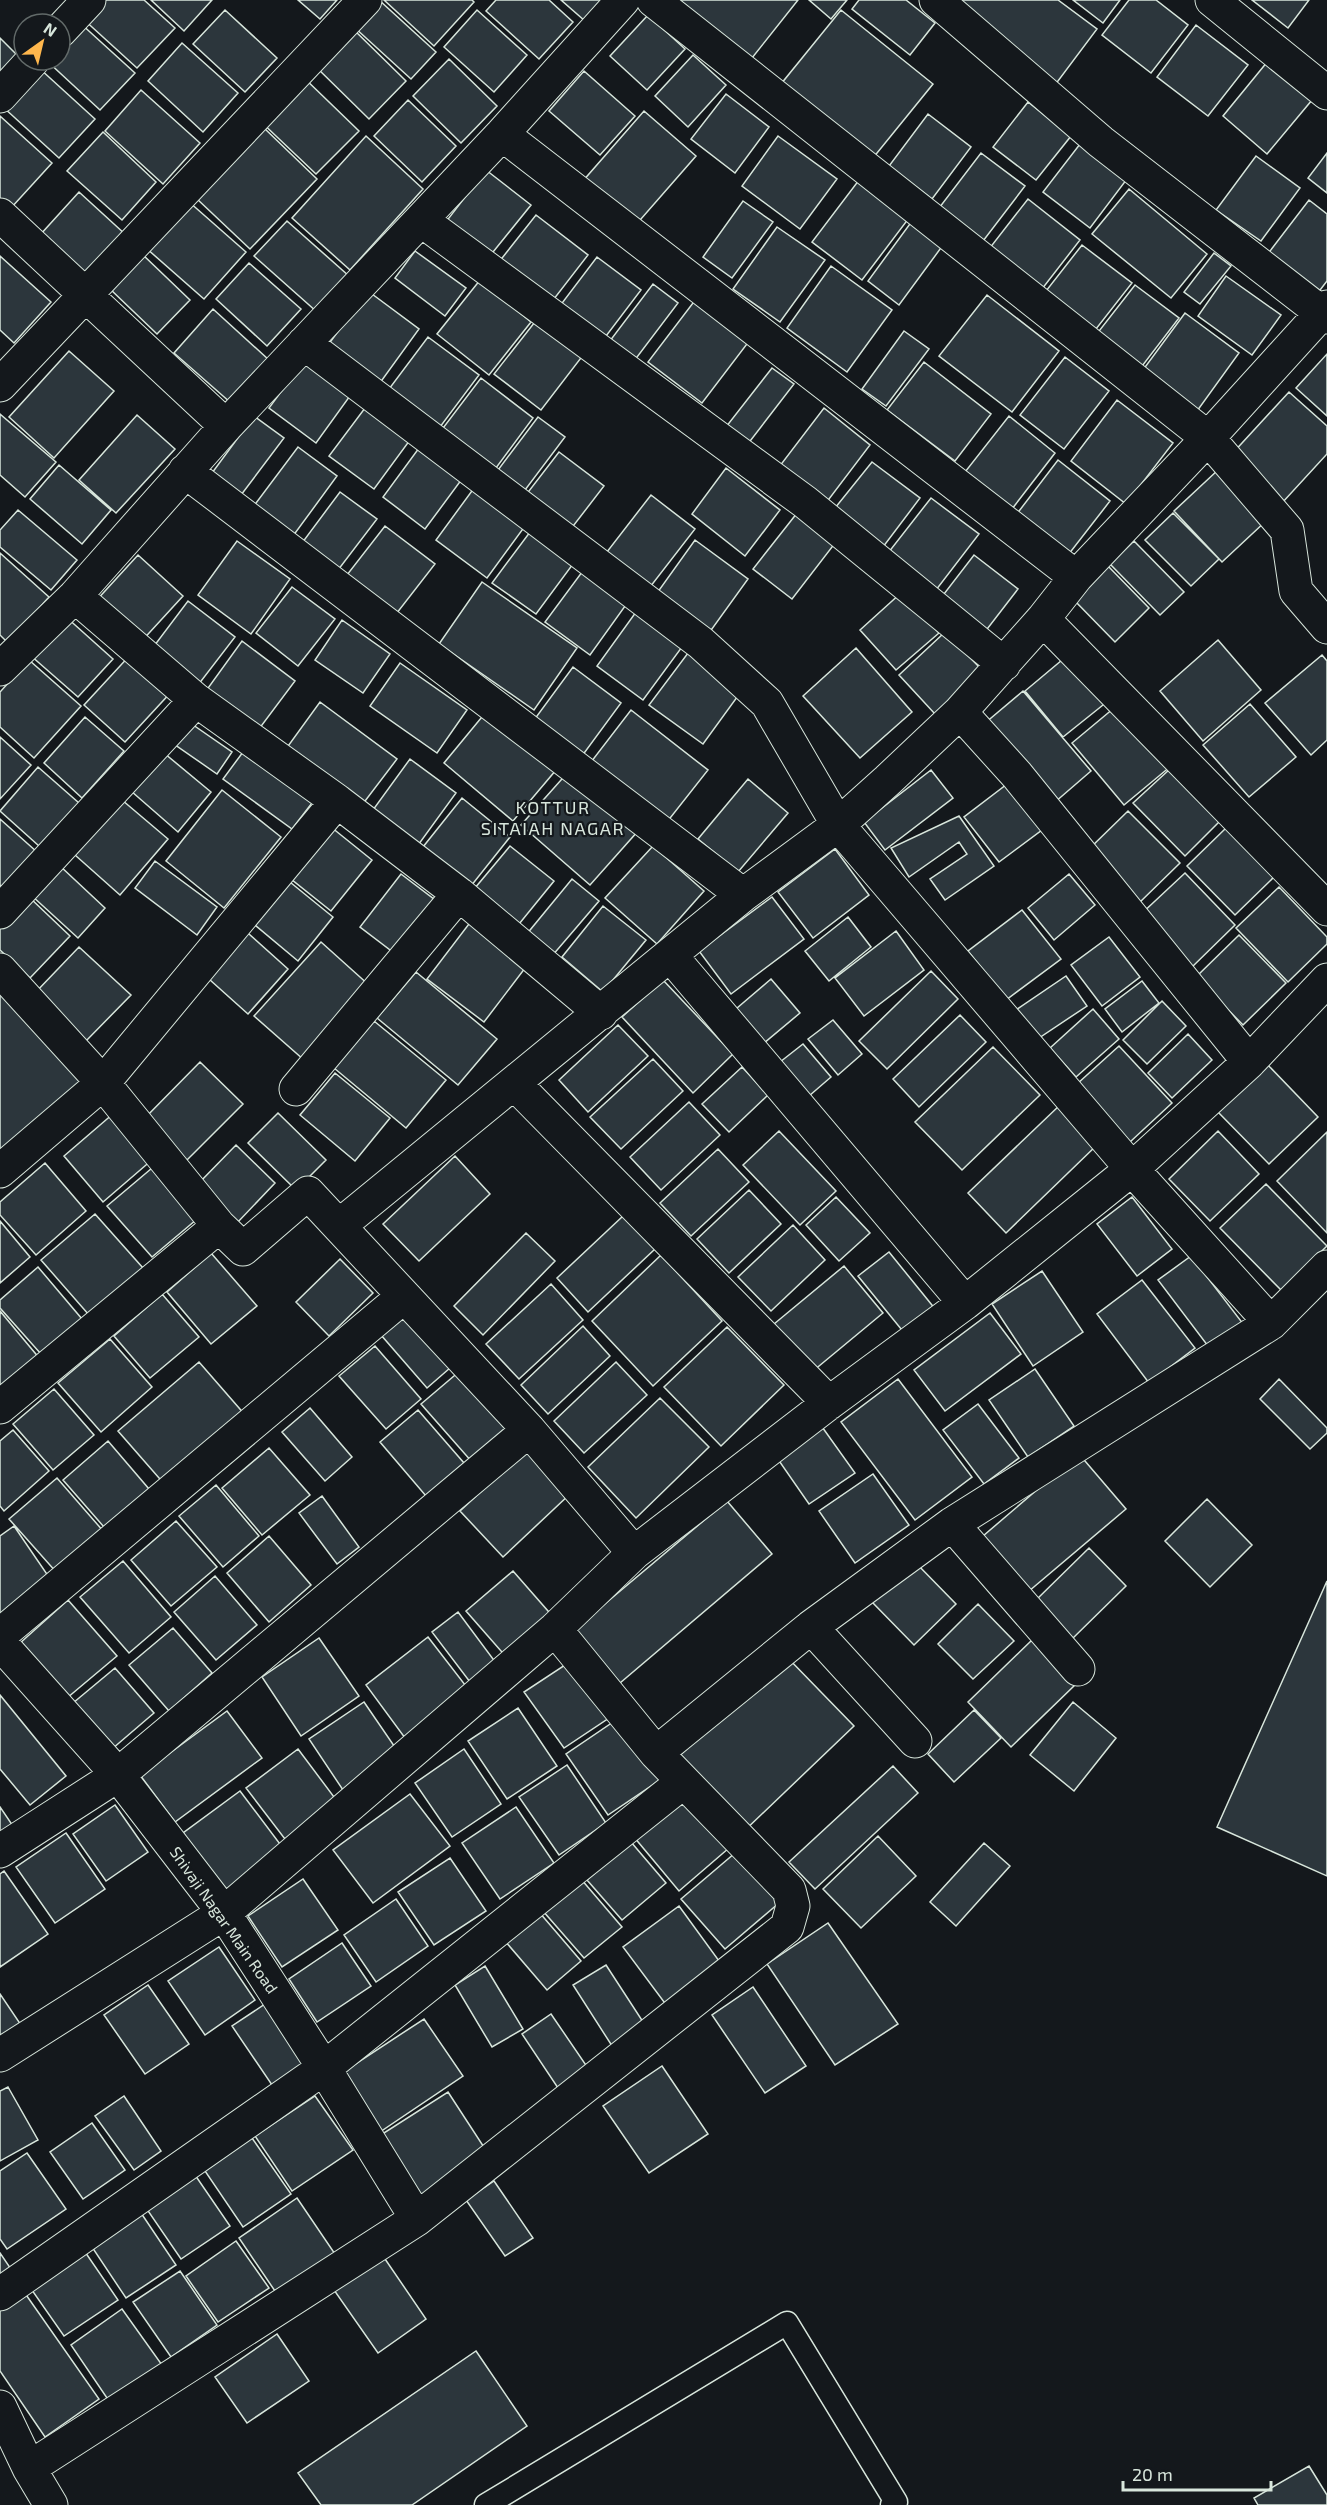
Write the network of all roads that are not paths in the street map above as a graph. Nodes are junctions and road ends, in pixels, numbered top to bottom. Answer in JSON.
{"nodes":[{"id":1,"x":89,"y":0,"type":"edge"},
{"id":2,"x":365,"y":0,"type":"edge"},
{"id":3,"x":623,"y":0,"type":"edge"},
{"id":4,"x":653,"y":0,"type":"edge"},
{"id":5,"x":936,"y":0,"type":"edge"},
{"id":6,"x":1212,"y":0,"type":"edge"},
{"id":7,"x":72,"y":18,"type":"edge"},
{"id":8,"x":22,"y":72,"type":"edge"},
{"id":9,"x":1327,"y":93,"type":"edge"},
{"id":10,"x":0,"y":96,"type":"edge"},
{"id":11,"x":502,"y":134,"type":"junction"},
{"id":12,"x":0,"y":214,"type":"edge"},
{"id":13,"x":421,"y":220,"type":"junction"},
{"id":14,"x":87,"y":294,"type":"junction"},
{"id":15,"x":1325,"y":312,"type":"edge"},
{"id":16,"x":304,"y":343,"type":"junction"},
{"id":17,"x":0,"y":385,"type":"edge"},
{"id":18,"x":226,"y":426,"type":"junction"},
{"id":19,"x":1208,"y":438,"type":"junction"},
{"id":20,"x":185,"y":471,"type":"junction"},
{"id":21,"x":1076,"y":577,"type":"junction"},
{"id":22,"x":75,"y":596,"type":"junction"},
{"id":23,"x":1043,"y":620,"type":"junction"},
{"id":24,"x":1327,"y":627,"type":"edge"},
{"id":25,"x":1004,"y":664,"type":"junction"},
{"id":26,"x":0,"y":669,"type":"edge"},
{"id":27,"x":196,"y":700,"type":"junction"},
{"id":28,"x":960,"y":712,"type":"junction"},
{"id":29,"x":337,"y":801,"type":"junction"},
{"id":30,"x":838,"y":825,"type":"junction"},
{"id":31,"x":459,"y":894,"type":"junction"},
{"id":32,"x":743,"y":895,"type":"junction"},
{"id":33,"x":1327,"y":909,"type":"edge"},
{"id":34,"x":0,"y":912,"type":"edge"},
{"id":35,"x":670,"y":955,"type":"junction"},
{"id":36,"x":0,"y":970,"type":"edge"},
{"id":37,"x":1327,"y":981,"type":"edge"},
{"id":38,"x":601,"y":1013,"type":"junction"},
{"id":39,"x":1249,"y":1062,"type":"junction"},
{"id":40,"x":103,"y":1083,"type":"junction"},
{"id":41,"x":513,"y":1083,"type":"junction"},
{"id":42,"x":296,"y":1089,"type":"dead end"},
{"id":43,"x":1132,"y":1169,"type":"junction"},
{"id":44,"x":0,"y":1171,"type":"edge"},
{"id":45,"x":219,"y":1226,"type":"junction"},
{"id":46,"x":339,"y":1226,"type":"junction"},
{"id":47,"x":1327,"y":1267,"type":"edge"},
{"id":48,"x":404,"y":1297,"type":"junction"},
{"id":49,"x":965,"y":1303,"type":"junction"},
{"id":50,"x":1271,"y":1323,"type":"junction"},
{"id":51,"x":829,"y":1403,"type":"junction"},
{"id":52,"x":0,"y":1407,"type":"edge"},
{"id":53,"x":529,"y":1430,"type":"junction"},
{"id":54,"x":952,"y":1524,"type":"junction"},
{"id":55,"x":634,"y":1553,"type":"junction"},
{"id":56,"x":811,"y":1627,"type":"junction"},
{"id":57,"x":555,"y":1629,"type":"junction"},
{"id":58,"x":0,"y":1635,"type":"edge"},
{"id":59,"x":0,"y":1643,"type":"edge"},
{"id":60,"x":1078,"y":1669,"type":"dead end"},
{"id":61,"x":915,"y":1741,"type":"dead end"},
{"id":62,"x":656,"y":1753,"type":"junction"},
{"id":63,"x":118,"y":1775,"type":"junction"},
{"id":64,"x":682,"y":1782,"type":"junction"},
{"id":65,"x":0,"y":1851,"type":"edge"},
{"id":66,"x":224,"y":1913,"type":"junction"},
{"id":67,"x":0,"y":2055,"type":"edge"},
{"id":68,"x":324,"y":2068,"type":"junction"},
{"id":69,"x":417,"y":2219,"type":"junction"},
{"id":70,"x":0,"y":2294,"type":"edge"},
{"id":71,"x":0,"y":2407,"type":"edge"},
{"id":72,"x":29,"y":2468,"type":"junction"},
{"id":73,"x":51,"y":2505,"type":"edge"},
{"id":74,"x":486,"y":2505,"type":"edge"},
{"id":75,"x":892,"y":2505,"type":"edge"}],
"edges":[{"from":1,"to":7,"type":"street"},
{"from":2,"to":14,"type":"street"},
{"from":3,"to":11,"type":"street"},
{"from":4,"to":19,"type":"street"},
{"from":5,"to":15,"type":"street"},
{"from":6,"to":9,"type":"street"},
{"from":8,"to":10,"type":"street"},
{"from":11,"to":13,"type":"street"},
{"from":11,"to":21,"type":"street"},
{"from":12,"to":14,"type":"street"},
{"from":13,"to":16,"type":"street"},
{"from":13,"to":25,"type":"street"},
{"from":14,"to":17,"type":"street"},
{"from":14,"to":18,"type":"street"},
{"from":15,"to":19,"type":"street"},
{"from":16,"to":18,"type":"street"},
{"from":16,"to":30,"type":"street"},
{"from":18,"to":20,"type":"street"},
{"from":19,"to":21,"type":"street"},
{"from":19,"to":24,"type":"street"},
{"from":20,"to":22,"type":"street"},
{"from":20,"to":32,"type":"street"},
{"from":21,"to":23,"type":"street"},
{"from":22,"to":26,"type":"street"},
{"from":22,"to":27,"type":"street"},
{"from":23,"to":25,"type":"street"},
{"from":23,"to":33,"type":"street"},
{"from":25,"to":28,"type":"street"},
{"from":27,"to":29,"type":"street"},
{"from":27,"to":34,"type":"street"},
{"from":28,"to":30,"type":"street"},
{"from":28,"to":39,"type":"street"},
{"from":29,"to":31,"type":"street"},
{"from":29,"to":40,"type":"street"},
{"from":30,"to":32,"type":"street"},
{"from":30,"to":43,"type":"street"},
{"from":31,"to":38,"type":"street"},
{"from":31,"to":42,"type":"street"},
{"from":32,"to":35,"type":"street"},
{"from":35,"to":38,"type":"street"},
{"from":35,"to":49,"type":"street"},
{"from":36,"to":40,"type":"street"},
{"from":37,"to":39,"type":"street"},
{"from":38,"to":41,"type":"street"},
{"from":39,"to":43,"type":"street"},
{"from":40,"to":44,"type":"street"},
{"from":40,"to":45,"type":"street"},
{"from":41,"to":46,"type":"street"},
{"from":41,"to":51,"type":"street"},
{"from":43,"to":49,"type":"street"},
{"from":43,"to":50,"type":"street"},
{"from":45,"to":46,"type":"street"},
{"from":45,"to":52,"type":"street"},
{"from":46,"to":48,"type":"street"},
{"from":47,"to":50,"type":"street"},
{"from":48,"to":53,"type":"street"},
{"from":48,"to":58,"type":"street"},
{"from":49,"to":51,"type":"street"},
{"from":50,"to":54,"type":"street"},
{"from":51,"to":55,"type":"street"},
{"from":53,"to":55,"type":"street"},
{"from":53,"to":63,"type":"street"},
{"from":54,"to":56,"type":"street"},
{"from":54,"to":60,"type":"street"},
{"from":55,"to":57,"type":"street"},
{"from":56,"to":61,"type":"street"},
{"from":56,"to":62,"type":"street"},
{"from":57,"to":62,"type":"street"},
{"from":57,"to":66,"type":"street"},
{"from":59,"to":63,"type":"street","name":"Shivaji Nagar Main Road"},
{"from":62,"to":64,"type":"street"},
{"from":63,"to":65,"type":"street"},
{"from":63,"to":66,"type":"street","name":"Shivaji Nagar Main Road"},
{"from":64,"to":68,"type":"street"},
{"from":64,"to":69,"type":"street"},
{"from":66,"to":67,"type":"street"},
{"from":66,"to":68,"type":"street","name":"Shivaji Nagar Main Road"},
{"from":68,"to":69,"type":"street","name":"Shivaji Nagar Main Road"},
{"from":68,"to":70,"type":"street"},
{"from":69,"to":72,"type":"street"},
{"from":71,"to":72,"type":"street"},
{"from":72,"to":73,"type":"street"},
{"from":74,"to":75,"type":"lane"}]}
